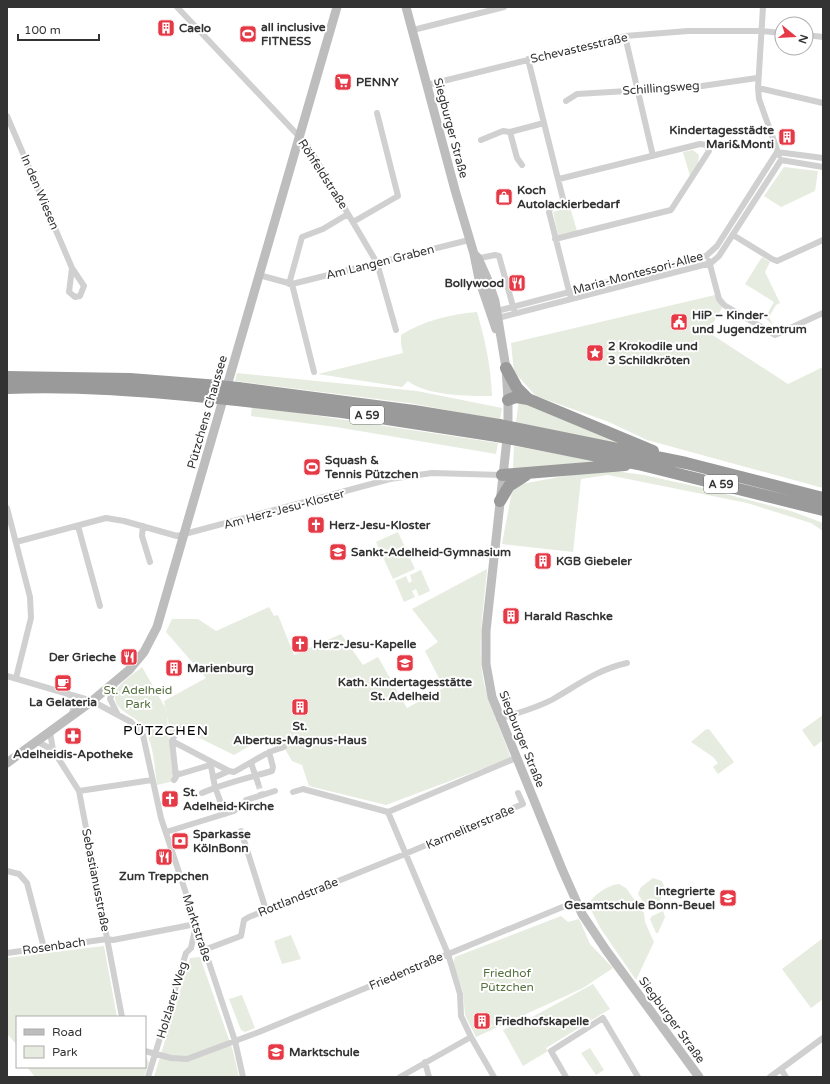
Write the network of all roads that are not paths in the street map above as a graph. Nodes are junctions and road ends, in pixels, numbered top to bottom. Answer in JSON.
{"nodes":[{"id":1,"x":177,"y":7,"type":"edge"},
{"id":2,"x":337,"y":7,"type":"edge"},
{"id":3,"x":406,"y":7,"type":"edge"},
{"id":4,"x":504,"y":7,"type":"edge"},
{"id":5,"x":763,"y":7,"type":"edge"},
{"id":6,"x":413,"y":30,"type":"junction"},
{"id":7,"x":761,"y":31,"type":"junction"},
{"id":8,"x":774,"y":32,"type":"edge"},
{"id":9,"x":625,"y":36,"type":"junction"},
{"id":10,"x":528,"y":59,"type":"junction"},
{"id":11,"x":757,"y":78,"type":"junction"},
{"id":12,"x":427,"y":84,"type":"junction"},
{"id":13,"x":758,"y":88,"type":"junction"},
{"id":14,"x":638,"y":90,"type":"junction"},
{"id":15,"x":566,"y":101,"type":"dead end"},
{"id":16,"x":823,"y":103,"type":"edge"},
{"id":17,"x":377,"y":113,"type":"dead end"},
{"id":18,"x":7,"y":116,"type":"edge"},
{"id":19,"x":544,"y":123,"type":"junction"},
{"id":20,"x":510,"y":132,"type":"junction"},
{"id":21,"x":299,"y":136,"type":"junction"},
{"id":22,"x":481,"y":140,"type":"dead end"},
{"id":23,"x":777,"y":152,"type":"junction"},
{"id":24,"x":654,"y":156,"type":"junction"},
{"id":25,"x":823,"y":158,"type":"edge"},
{"id":26,"x":781,"y":160,"type":"junction"},
{"id":27,"x":522,"y":165,"type":"dead end"},
{"id":28,"x":823,"y":166,"type":"edge"},
{"id":29,"x":559,"y":179,"type":"junction"},
{"id":30,"x":348,"y":214,"type":"junction"},
{"id":31,"x":353,"y":222,"type":"junction"},
{"id":32,"x":733,"y":236,"type":"junction"},
{"id":33,"x":555,"y":239,"type":"junction"},
{"id":34,"x":469,"y":240,"type":"junction"},
{"id":35,"x":823,"y":240,"type":"edge"},
{"id":36,"x":706,"y":256,"type":"junction"},
{"id":37,"x":475,"y":257,"type":"junction"},
{"id":38,"x":377,"y":263,"type":"junction"},
{"id":39,"x":711,"y":263,"type":"junction"},
{"id":40,"x":72,"y":268,"type":"dead end"},
{"id":41,"x":259,"y":275,"type":"junction"},
{"id":42,"x":290,"y":284,"type":"junction"},
{"id":43,"x":569,"y":292,"type":"junction"},
{"id":44,"x":571,"y":300,"type":"junction"},
{"id":45,"x":513,"y":306,"type":"junction"},
{"id":46,"x":823,"y":313,"type":"edge"},
{"id":47,"x":495,"y":314,"type":"junction"},
{"id":48,"x":515,"y":314,"type":"junction"},
{"id":49,"x":396,"y":330,"type":"dead end"},
{"id":50,"x":506,"y":368,"type":"junction"},
{"id":51,"x":314,"y":372,"type":"dead end"},
{"id":52,"x":7,"y":377,"type":"edge"},
{"id":53,"x":7,"y":388,"type":"edge"},
{"id":54,"x":218,"y":392,"type":"junction"},
{"id":55,"x":528,"y":399,"type":"junction"},
{"id":56,"x":508,"y":400,"type":"junction"},
{"id":57,"x":513,"y":433,"type":"junction"},
{"id":58,"x":686,"y":463,"type":"junction"},
{"id":59,"x":638,"y":464,"type":"junction"},
{"id":60,"x":529,"y":474,"type":"junction"},
{"id":61,"x":502,"y":475,"type":"junction"},
{"id":62,"x":823,"y":498,"type":"edge"},
{"id":63,"x":500,"y":500,"type":"junction"},
{"id":64,"x":804,"y":505,"type":"junction"},
{"id":65,"x":7,"y":508,"type":"edge"},
{"id":66,"x":823,"y":510,"type":"edge"},
{"id":67,"x":823,"y":518,"type":"edge"},
{"id":68,"x":78,"y":526,"type":"junction"},
{"id":69,"x":143,"y":526,"type":"junction"},
{"id":70,"x":184,"y":535,"type":"junction"},
{"id":71,"x":16,"y":542,"type":"junction"},
{"id":72,"x":150,"y":562,"type":"dead end"},
{"id":73,"x":100,"y":606,"type":"dead end"},
{"id":74,"x":627,"y":663,"type":"dead end"},
{"id":75,"x":7,"y":676,"type":"edge"},
{"id":76,"x":16,"y":678,"type":"junction"},
{"id":77,"x":116,"y":681,"type":"junction"},
{"id":78,"x":69,"y":694,"type":"junction"},
{"id":79,"x":92,"y":701,"type":"junction"},
{"id":80,"x":72,"y":715,"type":"junction"},
{"id":81,"x":119,"y":716,"type":"junction"},
{"id":82,"x":499,"y":719,"type":"junction"},
{"id":83,"x":178,"y":728,"type":"dead end"},
{"id":84,"x":50,"y":732,"type":"junction"},
{"id":85,"x":36,"y":741,"type":"junction"},
{"id":86,"x":172,"y":741,"type":"junction"},
{"id":87,"x":284,"y":747,"type":"dead end"},
{"id":88,"x":53,"y":750,"type":"junction"},
{"id":89,"x":269,"y":752,"type":"junction"},
{"id":90,"x":516,"y":758,"type":"junction"},
{"id":91,"x":7,"y":763,"type":"edge"},
{"id":92,"x":210,"y":763,"type":"junction"},
{"id":93,"x":251,"y":764,"type":"junction"},
{"id":94,"x":229,"y":772,"type":"junction"},
{"id":95,"x":256,"y":776,"type":"junction"},
{"id":96,"x":213,"y":778,"type":"junction"},
{"id":97,"x":152,"y":780,"type":"junction"},
{"id":98,"x":258,"y":783,"type":"tunnel mouth"},
{"id":99,"x":215,"y":787,"type":"junction"},
{"id":100,"x":79,"y":792,"type":"junction"},
{"id":101,"x":293,"y":792,"type":"dead end"},
{"id":102,"x":202,"y":793,"type":"dead end"},
{"id":103,"x":273,"y":793,"type":"dead end"},
{"id":104,"x":518,"y":793,"type":"dead end"},
{"id":105,"x":388,"y":812,"type":"junction"},
{"id":106,"x":225,"y":814,"type":"junction"},
{"id":107,"x":241,"y":831,"type":"dead end"},
{"id":108,"x":166,"y":832,"type":"junction"},
{"id":109,"x":405,"y":854,"type":"junction"},
{"id":110,"x":7,"y":871,"type":"edge"},
{"id":111,"x":577,"y":901,"type":"junction"},
{"id":112,"x":266,"y":910,"type":"junction"},
{"id":113,"x":196,"y":924,"type":"junction"},
{"id":114,"x":107,"y":939,"type":"junction"},
{"id":115,"x":44,"y":948,"type":"junction"},
{"id":116,"x":204,"y":950,"type":"junction"},
{"id":117,"x":7,"y":953,"type":"edge"},
{"id":118,"x":448,"y":954,"type":"junction"},
{"id":119,"x":122,"y":1016,"type":"edge"},
{"id":120,"x":471,"y":1037,"type":"junction"},
{"id":121,"x":823,"y":1038,"type":"edge"},
{"id":122,"x":235,"y":1041,"type":"junction"},
{"id":123,"x":146,"y":1051,"type":"edge"},
{"id":124,"x":156,"y":1055,"type":"junction"},
{"id":125,"x":425,"y":1062,"type":"junction"},
{"id":126,"x":781,"y":1069,"type":"junction"},
{"id":127,"x":148,"y":1077,"type":"edge"},
{"id":128,"x":243,"y":1077,"type":"edge"},
{"id":129,"x":400,"y":1077,"type":"edge"},
{"id":130,"x":429,"y":1077,"type":"edge"},
{"id":131,"x":494,"y":1077,"type":"edge"},
{"id":132,"x":566,"y":1077,"type":"edge"},
{"id":133,"x":638,"y":1077,"type":"edge"},
{"id":134,"x":699,"y":1077,"type":"edge"},
{"id":135,"x":770,"y":1077,"type":"edge"},
{"id":136,"x":786,"y":1077,"type":"edge"}],
"edges":[{"from":1,"to":21,"type":"street","name":"Röhfeldstraße"},
{"from":2,"to":21,"type":"main road","name":"Pützchens Chaussee"},
{"from":3,"to":6,"type":"main road","name":"Siegburger Straße"},
{"from":4,"to":6,"type":"street"},
{"from":5,"to":7,"type":"street"},
{"from":6,"to":12,"type":"main road","name":"Siegburger Straße"},
{"from":7,"to":8,"type":"street","name":"Schevastesstraße"},
{"from":7,"to":9,"type":"street","name":"Schevastesstraße"},
{"from":7,"to":11,"type":"street"},
{"from":9,"to":10,"type":"street","name":"Schevastesstraße"},
{"from":9,"to":14,"type":"street"},
{"from":10,"to":12,"type":"street","name":"Schevastesstraße"},
{"from":10,"to":19,"type":"street"},
{"from":11,"to":13,"type":"street"},
{"from":11,"to":14,"type":"street","name":"Schillingsweg"},
{"from":12,"to":34,"type":"main road","name":"Siegburger Straße"},
{"from":13,"to":16,"type":"street"},
{"from":13,"to":23,"type":"street"},
{"from":14,"to":15,"type":"street","name":"Schillingsweg"},
{"from":14,"to":24,"type":"street"},
{"from":17,"to":31,"type":"street"},
{"from":18,"to":40,"type":"street","name":"In den Wiesen"},
{"from":19,"to":20,"type":"street"},
{"from":19,"to":29,"type":"street"},
{"from":20,"to":22,"type":"street"},
{"from":20,"to":27,"type":"street"},
{"from":21,"to":30,"type":"street","name":"Röhfeldstraße"},
{"from":21,"to":41,"type":"main road","name":"Pützchens Chaussee"},
{"from":23,"to":25,"type":"street"},
{"from":23,"to":26,"type":"street"},
{"from":23,"to":36,"type":"street","name":"Maria-Montessori-Allee"},
{"from":24,"to":29,"type":"street"},
{"from":24,"to":33,"type":"street"},
{"from":26,"to":28,"type":"street"},
{"from":26,"to":32,"type":"street","name":"Maria-Montessori-Allee"},
{"from":29,"to":33,"type":"street"},
{"from":30,"to":31,"type":"street","name":"Röhfeldstraße"},
{"from":30,"to":42,"type":"street"},
{"from":31,"to":38,"type":"street","name":"Röhfeldstraße"},
{"from":32,"to":35,"type":"street"},
{"from":32,"to":39,"type":"street","name":"Maria-Montessori-Allee"},
{"from":33,"to":43,"type":"street"},
{"from":34,"to":37,"type":"main road","name":"Siegburger Straße"},
{"from":34,"to":38,"type":"street","name":"Am Langen Graben"},
{"from":36,"to":39,"type":"street"},
{"from":36,"to":43,"type":"street","name":"Maria-Montessori-Allee"},
{"from":37,"to":45,"type":"street"},
{"from":37,"to":47,"type":"main road","name":"Siegburger Straße"},
{"from":38,"to":42,"type":"street","name":"Am Langen Graben"},
{"from":38,"to":49,"type":"street","name":"Röhfeldstraße"},
{"from":39,"to":44,"type":"street","name":"Maria-Montessori-Allee"},
{"from":39,"to":46,"type":"street"},
{"from":41,"to":42,"type":"street"},
{"from":41,"to":70,"type":"main road","name":"Pützchens Chaussee"},
{"from":42,"to":51,"type":"street"},
{"from":43,"to":44,"type":"street"},
{"from":43,"to":45,"type":"street","name":"Maria-Montessori-Allee"},
{"from":44,"to":48,"type":"street","name":"Maria-Montessori-Allee"},
{"from":45,"to":47,"type":"street","name":"Maria-Montessori-Allee"},
{"from":45,"to":48,"type":"street"},
{"from":47,"to":48,"type":"street","name":"Maria-Montessori-Allee"},
{"from":47,"to":50,"type":"main road","name":"Siegburger Straße"},
{"from":50,"to":55,"type":"highway"},
{"from":50,"to":56,"type":"main road","name":"Siegburger Straße"},
{"from":52,"to":54,"type":"highway","number":"A 59"},
{"from":53,"to":54,"type":"highway","number":"A 59"},
{"from":54,"to":57,"type":"highway","number":"A 59","bridge":true},
{"from":55,"to":56,"type":"highway"},
{"from":55,"to":58,"type":"highway"},
{"from":56,"to":61,"type":"main road","name":"Siegburger Straße"},
{"from":57,"to":58,"type":"highway","number":"A 59"},
{"from":57,"to":59,"type":"highway","number":"A 59"},
{"from":58,"to":62,"type":"highway","number":"A 59"},
{"from":59,"to":60,"type":"highway"},
{"from":59,"to":64,"type":"highway","number":"A 59"},
{"from":60,"to":61,"type":"highway"},
{"from":60,"to":63,"type":"highway"},
{"from":61,"to":63,"type":"main road","name":"Siegburger Straße"},
{"from":61,"to":70,"type":"street","name":"Am Herz-Jesu-Kloster"},
{"from":63,"to":82,"type":"main road","name":"Siegburger Straße"},
{"from":64,"to":66,"type":"highway","number":"A 59"},
{"from":64,"to":67,"type":"highway"},
{"from":65,"to":71,"type":"street"},
{"from":68,"to":69,"type":"street"},
{"from":68,"to":71,"type":"street"},
{"from":68,"to":73,"type":"street"},
{"from":69,"to":70,"type":"street"},
{"from":69,"to":72,"type":"street"},
{"from":70,"to":77,"type":"main road","name":"Pützchens Chaussee"},
{"from":71,"to":76,"type":"street"},
{"from":74,"to":82,"type":"street"},
{"from":75,"to":76,"type":"street"},
{"from":76,"to":78,"type":"street"},
{"from":77,"to":79,"type":"main road","name":"Pützchens Chaussee"},
{"from":77,"to":81,"type":"street"},
{"from":78,"to":79,"type":"street"},
{"from":78,"to":80,"type":"street"},
{"from":79,"to":80,"type":"main road","name":"Pützchens Chaussee"},
{"from":79,"to":81,"type":"street"},
{"from":80,"to":84,"type":"main road","name":"Pützchens Chaussee"},
{"from":81,"to":97,"type":"street"},
{"from":82,"to":90,"type":"main road","name":"Siegburger Straße"},
{"from":83,"to":86,"type":"street"},
{"from":84,"to":85,"type":"main road","name":"Pützchens Chaussee"},
{"from":84,"to":88,"type":"street","name":"Sebastianusstraße"},
{"from":85,"to":88,"type":"street"},
{"from":85,"to":91,"type":"main road","name":"Pützchens Chaussee"},
{"from":86,"to":92,"type":"street"},
{"from":86,"to":92,"type":"street"},
{"from":87,"to":89,"type":"street"},
{"from":88,"to":100,"type":"street","name":"Sebastianusstraße"},
{"from":89,"to":93,"type":"street"},
{"from":89,"to":95,"type":"street"},
{"from":90,"to":105,"type":"street"},
{"from":90,"to":111,"type":"main road","name":"Siegburger Straße"},
{"from":92,"to":94,"type":"street"},
{"from":92,"to":96,"type":"street"},
{"from":93,"to":94,"type":"street"},
{"from":93,"to":95,"type":"street"},
{"from":94,"to":96,"type":"street"},
{"from":95,"to":98,"type":"street"},
{"from":95,"to":99,"type":"street"},
{"from":96,"to":99,"type":"street"},
{"from":97,"to":100,"type":"street"},
{"from":97,"to":108,"type":"street","name":"Marktstraße"},
{"from":99,"to":102,"type":"street"},
{"from":99,"to":106,"type":"street"},
{"from":100,"to":114,"type":"street","name":"Sebastianusstraße"},
{"from":101,"to":105,"type":"street"},
{"from":103,"to":106,"type":"street"},
{"from":104,"to":109,"type":"street","name":"Karmeliterstraße"},
{"from":105,"to":109,"type":"street"},
{"from":106,"to":108,"type":"street"},
{"from":107,"to":112,"type":"street"},
{"from":108,"to":113,"type":"street","name":"Marktstraße"},
{"from":109,"to":112,"type":"street","name":"Rottlandstraße"},
{"from":109,"to":118,"type":"street"},
{"from":110,"to":115,"type":"street"},
{"from":111,"to":118,"type":"street","name":"Friedenstraße"},
{"from":111,"to":134,"type":"main road","name":"Siegburger Straße"},
{"from":112,"to":116,"type":"street","name":"Rottlandstraße"},
{"from":113,"to":114,"type":"street","name":"Rosenbach"},
{"from":113,"to":116,"type":"street","name":"Marktstraße"},
{"from":113,"to":124,"type":"street","name":"Holzlarer Weg"},
{"from":114,"to":115,"type":"street","name":"Rosenbach"},
{"from":114,"to":119,"type":"street","name":"Sebastianusstraße"},
{"from":115,"to":117,"type":"street","name":"Rosenbach"},
{"from":116,"to":122,"type":"street","name":"Marktstraße"},
{"from":118,"to":120,"type":"street"},
{"from":118,"to":122,"type":"street","name":"Friedenstraße"},
{"from":120,"to":125,"type":"street"},
{"from":120,"to":131,"type":"street"},
{"from":121,"to":126,"type":"street"},
{"from":122,"to":124,"type":"street"},
{"from":122,"to":128,"type":"street","name":"Marktstraße"},
{"from":123,"to":124,"type":"street"},
{"from":124,"to":127,"type":"street","name":"Holzlarer Weg"},
{"from":125,"to":129,"type":"street"},
{"from":125,"to":130,"type":"street"},
{"from":126,"to":135,"type":"street"},
{"from":126,"to":136,"type":"street"},
{"from":132,"to":133,"type":"street"}]}
